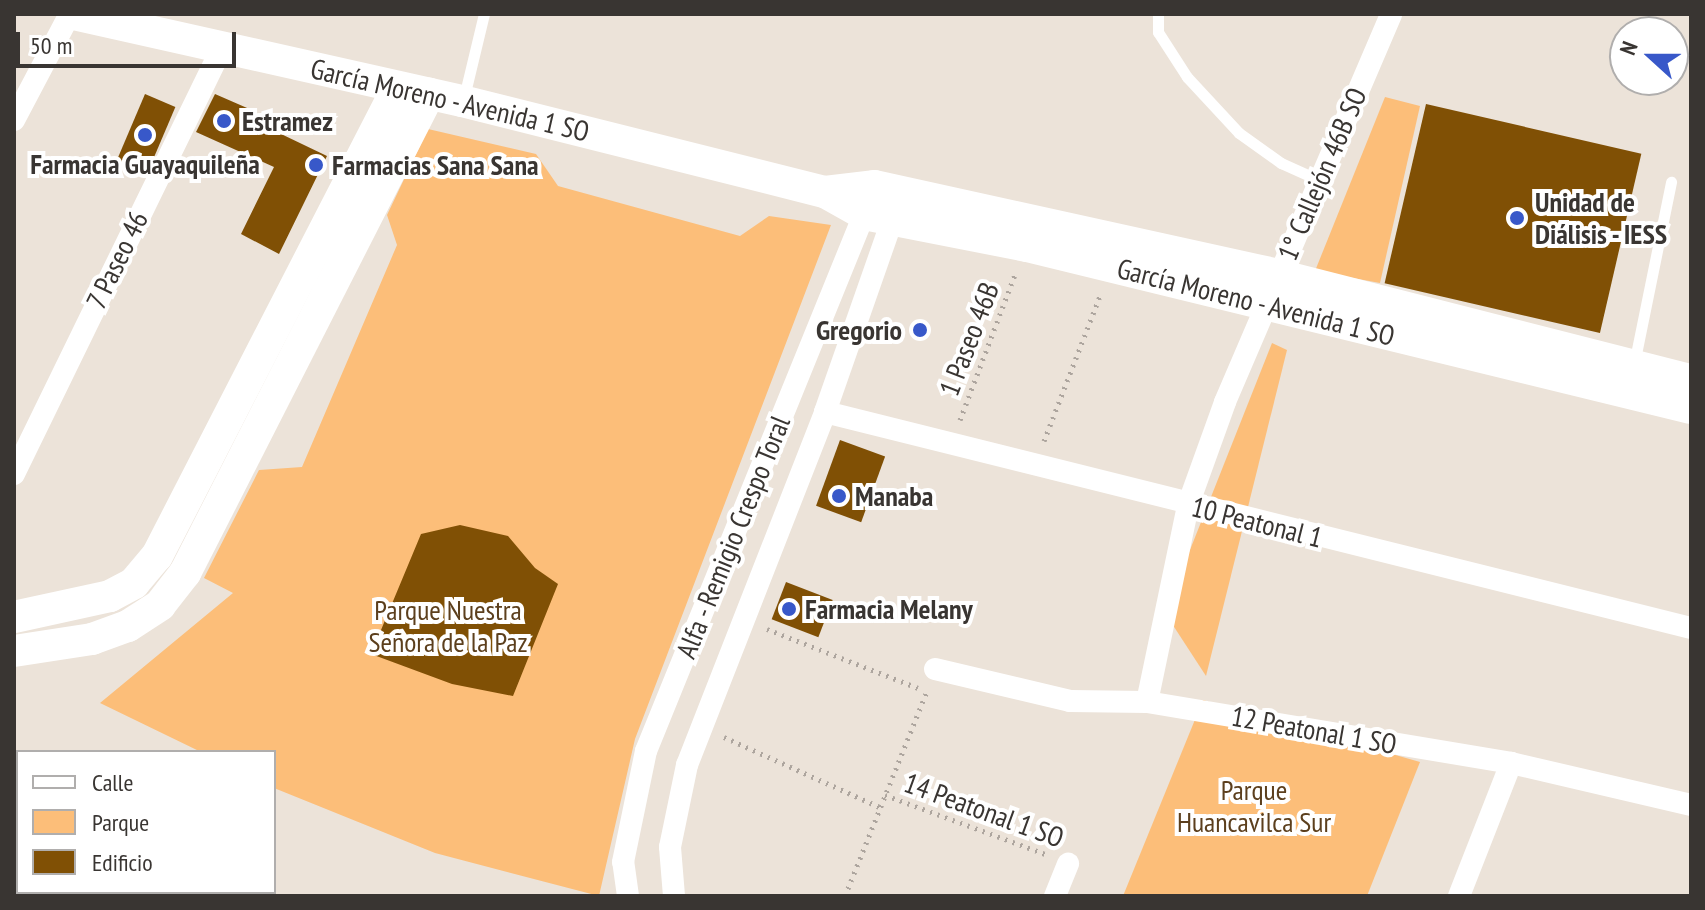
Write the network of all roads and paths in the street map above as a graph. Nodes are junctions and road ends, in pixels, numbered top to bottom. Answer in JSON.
{"nodes":[{"id":1,"x":484,"y":14,"type":"edge"},
{"id":2,"x":1158,"y":14,"type":"edge"},
{"id":3,"x":1391,"y":14,"type":"edge"},
{"id":4,"x":85,"y":15,"type":"edge"},
{"id":5,"x":222,"y":47,"type":"junction"},
{"id":6,"x":414,"y":90,"type":"junction"},
{"id":7,"x":462,"y":101,"type":"junction"},
{"id":8,"x":14,"y":120,"type":"edge"},
{"id":9,"x":1319,"y":180,"type":"junction"},
{"id":10,"x":1671,"y":182,"type":"dead end"},
{"id":11,"x":883,"y":202,"type":"junction"},
{"id":12,"x":1027,"y":246,"type":"junction"},
{"id":13,"x":1112,"y":266,"type":"junction"},
{"id":14,"x":1278,"y":275,"type":"junction"},
{"id":15,"x":1266,"y":305,"type":"junction"},
{"id":16,"x":1634,"y":365,"type":"junction"},
{"id":17,"x":1691,"y":380,"type":"edge"},
{"id":18,"x":1691,"y":408,"type":"edge"},
{"id":19,"x":825,"y":412,"type":"junction"},
{"id":20,"x":949,"y":447,"type":"junction"},
{"id":21,"x":1034,"y":468,"type":"junction"},
{"id":22,"x":14,"y":474,"type":"edge"},
{"id":23,"x":1188,"y":505,"type":"junction"},
{"id":24,"x":14,"y":617,"type":"edge"},
{"id":25,"x":744,"y":620,"type":"junction"},
{"id":26,"x":1691,"y":628,"type":"edge"},
{"id":27,"x":14,"y":651,"type":"edge"},
{"id":28,"x":935,"y":669,"type":"joint"},
{"id":29,"x":926,"y":691,"type":"junction"},
{"id":30,"x":1147,"y":702,"type":"junction"},
{"id":31,"x":702,"y":727,"type":"junction"},
{"id":32,"x":1511,"y":763,"type":"junction"},
{"id":33,"x":885,"y":795,"type":"junction"},
{"id":34,"x":1691,"y":805,"type":"edge"},
{"id":35,"x":880,"y":807,"type":"junction"},
{"id":36,"x":1068,"y":863,"type":"joint"},
{"id":37,"x":628,"y":896,"type":"edge"},
{"id":38,"x":674,"y":896,"type":"edge"},
{"id":39,"x":845,"y":896,"type":"edge"},
{"id":40,"x":1055,"y":896,"type":"edge"},
{"id":41,"x":1459,"y":896,"type":"edge"}],
"edges":[{"from":1,"to":7,"type":"lane"},
{"from":2,"to":9,"type":"lane"},
{"from":3,"to":9,"type":"street","name":"1° Callejón 46B SO"},
{"from":4,"to":5,"type":"street","name":"García Moreno - Avenida 1 SO"},
{"from":4,"to":8,"type":"street"},
{"from":5,"to":6,"type":"street","name":"García Moreno - Avenida 1 SO"},
{"from":5,"to":22,"type":"street","name":"7 Paseo 46"},
{"from":6,"to":7,"type":"street","name":"García Moreno - Avenida 1 SO"},
{"from":6,"to":24,"type":"street"},
{"from":6,"to":27,"type":"street"},
{"from":7,"to":11,"type":"street","name":"García Moreno - Avenida 1 SO"},
{"from":9,"to":14,"type":"street","name":"1° Callejón 46B SO"},
{"from":10,"to":16,"type":"lane"},
{"from":11,"to":12,"type":"street","name":"García Moreno - Avenida 1 SO"},
{"from":11,"to":14,"type":"street","name":"García Moreno - Avenida 1 SO"},
{"from":11,"to":19,"type":"street","name":"Alfa - Remigio Crespo Toral"},
{"from":11,"to":37,"type":"street","name":"Alfa - Remigio Crespo Toral"},
{"from":12,"to":13,"type":"street","name":"García Moreno - Avenida 1 SO"},
{"from":12,"to":20,"type":"path","name":"1 Paseo 46B"},
{"from":13,"to":15,"type":"street","name":"García Moreno - Avenida 1 SO"},
{"from":13,"to":21,"type":"path"},
{"from":14,"to":15,"type":"street","name":"1° Callejón 46B SO"},
{"from":14,"to":16,"type":"street","name":"García Moreno - Avenida 1 SO"},
{"from":15,"to":18,"type":"street","name":"García Moreno - Avenida 1 SO"},
{"from":15,"to":23,"type":"street","name":"1° Callejón 46B SO"},
{"from":16,"to":17,"type":"street","name":"García Moreno - Avenida 1 SO"},
{"from":19,"to":20,"type":"street","name":"10 Peatonal 1"},
{"from":19,"to":25,"type":"street","name":"Alfa - Remigio Crespo Toral"},
{"from":20,"to":21,"type":"street","name":"10 Peatonal 1"},
{"from":21,"to":23,"type":"street","name":"10 Peatonal 1"},
{"from":23,"to":26,"type":"street","name":"10 Peatonal 1"},
{"from":23,"to":30,"type":"street","name":"1° Callejón 46B SO"},
{"from":25,"to":29,"type":"path"},
{"from":25,"to":31,"type":"street","name":"Alfa - Remigio Crespo Toral"},
{"from":28,"to":29,"type":"path"},
{"from":28,"to":30,"type":"street","name":"12 Peatonal 1 SO"},
{"from":29,"to":33,"type":"path"},
{"from":30,"to":32,"type":"street","name":"12 Peatonal 1 SO"},
{"from":31,"to":35,"type":"path","name":"14 Peatonal 1 SO"},
{"from":31,"to":38,"type":"street","name":"Alfa - Remigio Crespo Toral"},
{"from":32,"to":34,"type":"street","name":"12 Peatonal 1 SO"},
{"from":32,"to":41,"type":"street"},
{"from":33,"to":35,"type":"path"},
{"from":33,"to":36,"type":"path","name":"14 Peatonal 1 SO"},
{"from":35,"to":39,"type":"path"},
{"from":36,"to":40,"type":"street"}]}
